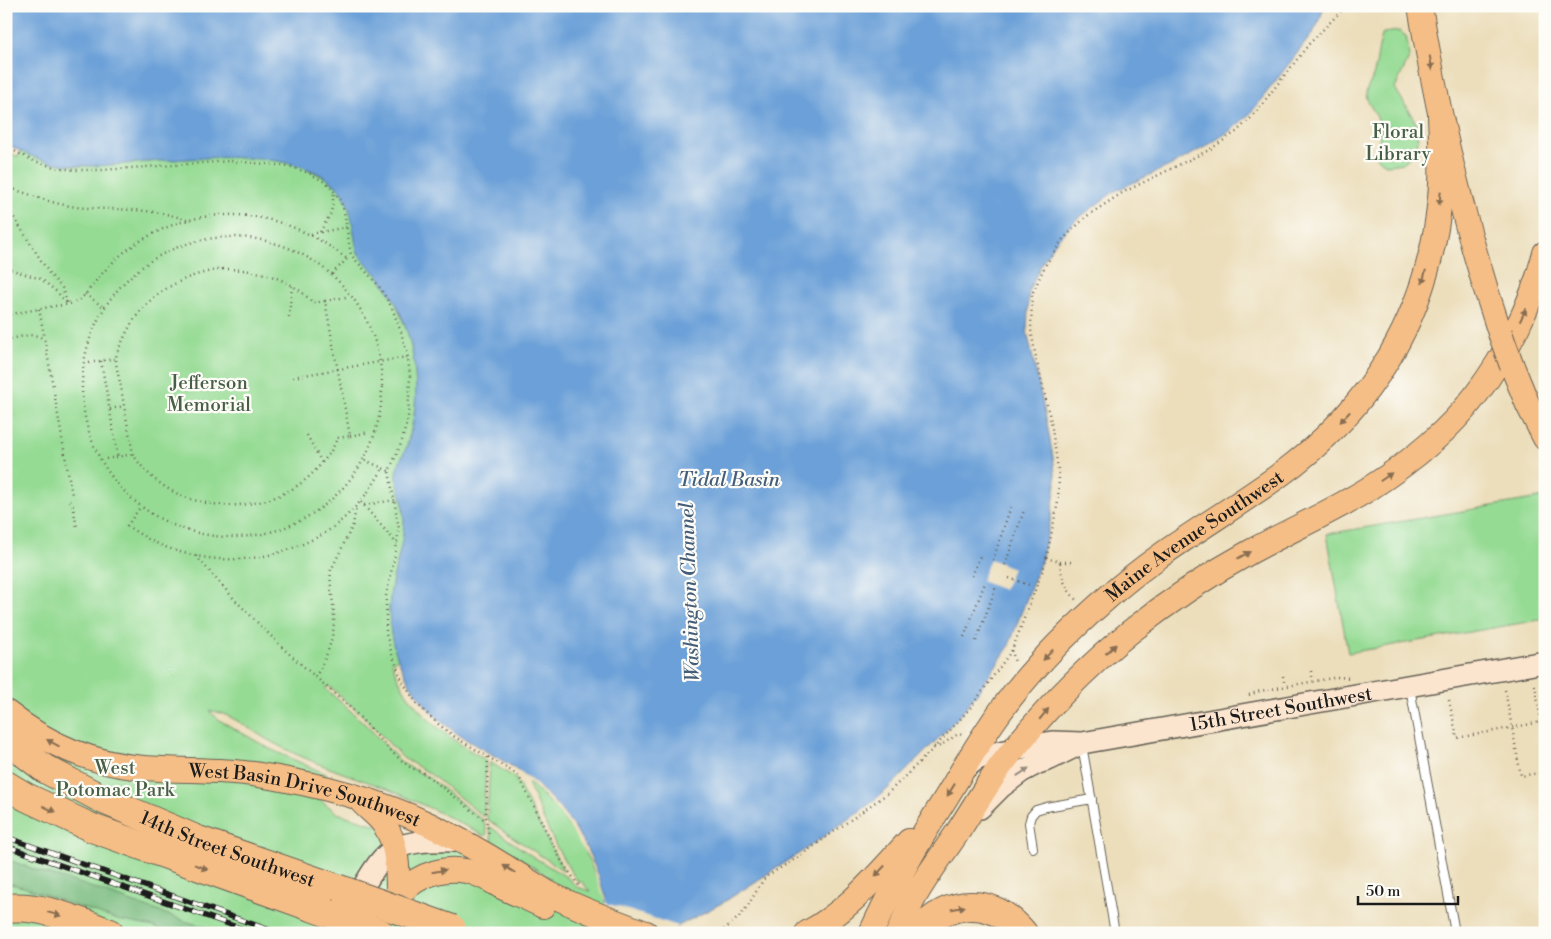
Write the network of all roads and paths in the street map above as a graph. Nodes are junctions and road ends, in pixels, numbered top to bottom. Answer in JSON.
{"nodes":[{"id":1,"x":1346,"y":6,"type":"edge"},
{"id":2,"x":1420,"y":6,"type":"edge"},
{"id":3,"x":1440,"y":115,"type":"junction"},
{"id":4,"x":6,"y":147,"type":"edge"},
{"id":5,"x":6,"y":185,"type":"edge"},
{"id":6,"x":334,"y":192,"type":"junction"},
{"id":7,"x":6,"y":206,"type":"edge"},
{"id":8,"x":188,"y":221,"type":"junction"},
{"id":9,"x":347,"y":227,"type":"junction"},
{"id":10,"x":320,"y":232,"type":"junction"},
{"id":11,"x":310,"y":234,"type":"junction"},
{"id":12,"x":1545,"y":253,"type":"edge"},
{"id":13,"x":351,"y":255,"type":"junction"},
{"id":14,"x":347,"y":259,"type":"junction"},
{"id":15,"x":6,"y":268,"type":"edge"},
{"id":16,"x":332,"y":274,"type":"junction"},
{"id":17,"x":292,"y":286,"type":"junction"},
{"id":18,"x":85,"y":294,"type":"junction"},
{"id":19,"x":346,"y":297,"type":"junction"},
{"id":20,"x":325,"y":301,"type":"junction"},
{"id":21,"x":68,"y":304,"type":"junction"},
{"id":22,"x":102,"y":306,"type":"junction"},
{"id":23,"x":39,"y":309,"type":"junction"},
{"id":24,"x":96,"y":314,"type":"dead end"},
{"id":25,"x":6,"y":315,"type":"edge"},
{"id":26,"x":358,"y":315,"type":"dead end"},
{"id":27,"x":288,"y":317,"type":"dead end"},
{"id":28,"x":362,"y":323,"type":"dead end"},
{"id":29,"x":42,"y":337,"type":"junction"},
{"id":30,"x":86,"y":338,"type":"dead end"},
{"id":31,"x":6,"y":340,"type":"edge"},
{"id":32,"x":408,"y":357,"type":"junction"},
{"id":33,"x":116,"y":358,"type":"junction"},
{"id":34,"x":101,"y":361,"type":"junction"},
{"id":35,"x":376,"y":362,"type":"junction"},
{"id":36,"x":337,"y":369,"type":"junction"},
{"id":37,"x":293,"y":378,"type":"dead end"},
{"id":38,"x":377,"y":381,"type":"dead end"},
{"id":39,"x":377,"y":389,"type":"dead end"},
{"id":40,"x":124,"y":406,"type":"junction"},
{"id":41,"x":110,"y":409,"type":"junction"},
{"id":42,"x":375,"y":412,"type":"dead end"},
{"id":43,"x":372,"y":425,"type":"dead end"},
{"id":44,"x":370,"y":432,"type":"junction"},
{"id":45,"x":307,"y":435,"type":"dead end"},
{"id":46,"x":350,"y":436,"type":"junction"},
{"id":47,"x":368,"y":437,"type":"dead end"},
{"id":48,"x":1545,"y":438,"type":"edge"},
{"id":49,"x":366,"y":444,"type":"dead end"},
{"id":50,"x":133,"y":454,"type":"junction"},
{"id":51,"x":118,"y":457,"type":"junction"},
{"id":52,"x":364,"y":460,"type":"junction"},
{"id":53,"x":322,"y":463,"type":"junction"},
{"id":54,"x":383,"y":468,"type":"junction"},
{"id":55,"x":389,"y":470,"type":"junction"},
{"id":56,"x":112,"y":484,"type":"dead end"},
{"id":57,"x":72,"y":495,"type":"dead end"},
{"id":58,"x":395,"y":500,"type":"junction"},
{"id":59,"x":70,"y":501,"type":"dead end"},
{"id":60,"x":361,"y":502,"type":"junction"},
{"id":61,"x":134,"y":505,"type":"dead end"},
{"id":62,"x":363,"y":505,"type":"junction"},
{"id":63,"x":356,"y":506,"type":"junction"},
{"id":64,"x":1011,"y":506,"type":"dead end"},
{"id":65,"x":139,"y":509,"type":"junction"},
{"id":66,"x":1024,"y":510,"type":"dead end"},
{"id":67,"x":77,"y":527,"type":"dead end"},
{"id":68,"x":397,"y":544,"type":"junction"},
{"id":69,"x":196,"y":556,"type":"junction"},
{"id":70,"x":980,"y":556,"type":"dead end"},
{"id":71,"x":1046,"y":558,"type":"junction"},
{"id":72,"x":993,"y":560,"type":"dead end"},
{"id":73,"x":1060,"y":562,"type":"junction"},
{"id":74,"x":1071,"y":562,"type":"dead end"},
{"id":75,"x":1005,"y":565,"type":"dead end"},
{"id":76,"x":972,"y":576,"type":"dead end"},
{"id":77,"x":1009,"y":578,"type":"dead end"},
{"id":78,"x":985,"y":582,"type":"dead end"},
{"id":79,"x":1032,"y":586,"type":"dead end"},
{"id":80,"x":996,"y":587,"type":"dead end"},
{"id":81,"x":1079,"y":604,"type":"dead end"},
{"id":82,"x":964,"y":637,"type":"dead end"},
{"id":83,"x":976,"y":641,"type":"dead end"},
{"id":84,"x":1012,"y":650,"type":"junction"},
{"id":85,"x":1545,"y":662,"type":"edge"},
{"id":86,"x":1017,"y":670,"type":"dead end"},
{"id":87,"x":1311,"y":671,"type":"dead end"},
{"id":88,"x":1283,"y":676,"type":"dead end"},
{"id":89,"x":315,"y":677,"type":"junction"},
{"id":90,"x":1312,"y":677,"type":"dead end"},
{"id":91,"x":1284,"y":682,"type":"dead end"},
{"id":92,"x":1535,"y":685,"type":"dead end"},
{"id":93,"x":1409,"y":686,"type":"junction"},
{"id":94,"x":1505,"y":690,"type":"dead end"},
{"id":95,"x":1449,"y":700,"type":"dead end"},
{"id":96,"x":6,"y":712,"type":"edge"},
{"id":97,"x":1541,"y":722,"type":"junction"},
{"id":98,"x":1512,"y":727,"type":"junction"},
{"id":99,"x":966,"y":737,"type":"dead end"},
{"id":100,"x":6,"y":740,"type":"edge"},
{"id":101,"x":1082,"y":743,"type":"junction"},
{"id":102,"x":1545,"y":744,"type":"edge"},
{"id":103,"x":934,"y":748,"type":"junction"},
{"id":104,"x":1016,"y":748,"type":"junction"},
{"id":105,"x":488,"y":756,"type":"junction"},
{"id":106,"x":6,"y":758,"type":"edge"},
{"id":107,"x":964,"y":769,"type":"junction"},
{"id":108,"x":1545,"y":772,"type":"edge"},
{"id":109,"x":6,"y":786,"type":"edge"},
{"id":110,"x":357,"y":798,"type":"junction"},
{"id":111,"x":1092,"y":799,"type":"junction"},
{"id":112,"x":938,"y":810,"type":"junction"},
{"id":113,"x":486,"y":821,"type":"junction"},
{"id":114,"x":960,"y":827,"type":"junction"},
{"id":115,"x":489,"y":836,"type":"dead end"},
{"id":116,"x":198,"y":840,"type":"junction"},
{"id":117,"x":461,"y":841,"type":"junction"},
{"id":118,"x":1033,"y":848,"type":"dead end"},
{"id":119,"x":394,"y":850,"type":"junction"},
{"id":120,"x":355,"y":888,"type":"junction"},
{"id":121,"x":582,"y":890,"type":"dead end"},
{"id":122,"x":915,"y":896,"type":"junction"},
{"id":123,"x":6,"y":908,"type":"edge"},
{"id":124,"x":601,"y":925,"type":"edge"},
{"id":125,"x":874,"y":927,"type":"edge"},
{"id":126,"x":1454,"y":927,"type":"dead end"},
{"id":127,"x":457,"y":931,"type":"edge"},
{"id":128,"x":110,"y":933,"type":"edge"},
{"id":129,"x":380,"y":933,"type":"edge"},
{"id":130,"x":646,"y":933,"type":"edge"},
{"id":131,"x":720,"y":933,"type":"edge"},
{"id":132,"x":807,"y":933,"type":"edge"},
{"id":133,"x":854,"y":933,"type":"edge"},
{"id":134,"x":898,"y":933,"type":"edge"},
{"id":135,"x":918,"y":933,"type":"edge"},
{"id":136,"x":1023,"y":933,"type":"edge"},
{"id":137,"x":1115,"y":933,"type":"edge"}],
"edges":[{"from":1,"to":71,"type":"path"},
{"from":2,"to":3,"type":"main road","one_way":true},
{"from":3,"to":48,"type":"main road","bridge":true},
{"from":3,"to":107,"type":"main road","name":"Maine Avenue Southwest","one_way":true},
{"from":4,"to":6,"type":"path"},
{"from":5,"to":8,"type":"path"},
{"from":6,"to":9,"type":"path"},
{"from":6,"to":10,"type":"path"},
{"from":7,"to":21,"type":"path"},
{"from":8,"to":11,"type":"path"},
{"from":8,"to":18,"type":"path"},
{"from":9,"to":10,"type":"path"},
{"from":9,"to":13,"type":"path"},
{"from":10,"to":11,"type":"path"},
{"from":11,"to":14,"type":"path"},
{"from":104,"to":12,"type":"main road","name":"Maine Avenue Southwest","one_way":true},
{"from":13,"to":14,"type":"path"},
{"from":13,"to":32,"type":"path"},
{"from":14,"to":16,"type":"path"},
{"from":15,"to":21,"type":"path"},
{"from":16,"to":19,"type":"path"},
{"from":16,"to":22,"type":"path"},
{"from":17,"to":20,"type":"path"},
{"from":17,"to":27,"type":"path"},
{"from":17,"to":33,"type":"path"},
{"from":18,"to":21,"type":"path"},
{"from":18,"to":22,"type":"path"},
{"from":19,"to":20,"type":"path"},
{"from":19,"to":26,"type":"path"},
{"from":20,"to":36,"type":"path"},
{"from":21,"to":23,"type":"path"},
{"from":22,"to":24,"type":"path"},
{"from":23,"to":25,"type":"path"},
{"from":23,"to":29,"type":"path"},
{"from":28,"to":35,"type":"path"},
{"from":29,"to":31,"type":"path"},
{"from":29,"to":57,"type":"path"},
{"from":30,"to":34,"type":"path"},
{"from":32,"to":35,"type":"path"},
{"from":32,"to":55,"type":"path"},
{"from":33,"to":34,"type":"path"},
{"from":33,"to":40,"type":"path"},
{"from":34,"to":41,"type":"path"},
{"from":35,"to":36,"type":"path"},
{"from":35,"to":38,"type":"path"},
{"from":36,"to":37,"type":"path"},
{"from":36,"to":46,"type":"path"},
{"from":39,"to":42,"type":"path"},
{"from":40,"to":41,"type":"path"},
{"from":40,"to":50,"type":"path"},
{"from":41,"to":51,"type":"path"},
{"from":43,"to":44,"type":"path"},
{"from":44,"to":46,"type":"path"},
{"from":44,"to":47,"type":"path"},
{"from":45,"to":53,"type":"path"},
{"from":46,"to":53,"type":"path"},
{"from":49,"to":52,"type":"path"},
{"from":50,"to":51,"type":"path"},
{"from":50,"to":53,"type":"path"},
{"from":51,"to":56,"type":"path"},
{"from":52,"to":54,"type":"path"},
{"from":52,"to":65,"type":"path"},
{"from":54,"to":55,"type":"path"},
{"from":54,"to":60,"type":"path"},
{"from":55,"to":58,"type":"path"},
{"from":58,"to":62,"type":"path"},
{"from":58,"to":68,"type":"path"},
{"from":59,"to":67,"type":"path"},
{"from":60,"to":62,"type":"path"},
{"from":60,"to":63,"type":"path"},
{"from":61,"to":65,"type":"path"},
{"from":62,"to":68,"type":"path"},
{"from":63,"to":69,"type":"path"},
{"from":63,"to":89,"type":"path"},
{"from":64,"to":72,"type":"path"},
{"from":65,"to":69,"type":"path"},
{"from":66,"to":75,"type":"path"},
{"from":68,"to":105,"type":"path"},
{"from":69,"to":89,"type":"path"},
{"from":70,"to":76,"type":"path"},
{"from":71,"to":73,"type":"path"},
{"from":71,"to":84,"type":"path"},
{"from":73,"to":74,"type":"path"},
{"from":73,"to":81,"type":"path"},
{"from":77,"to":79,"type":"path"},
{"from":78,"to":82,"type":"path"},
{"from":80,"to":83,"type":"path"},
{"from":84,"to":86,"type":"path"},
{"from":84,"to":103,"type":"path"},
{"from":85,"to":93,"type":"main road","name":"15th Street Southwest"},
{"from":87,"to":90,"type":"path"},
{"from":88,"to":91,"type":"path"},
{"from":89,"to":113,"type":"path"},
{"from":92,"to":97,"type":"path"},
{"from":93,"to":101,"type":"main road","name":"15th Street Southwest"},
{"from":93,"to":126,"type":"lane"},
{"from":94,"to":98,"type":"path"},
{"from":95,"to":98,"type":"path"},
{"from":110,"to":96,"type":"main road","name":"West Basin Drive Southwest","one_way":true},
{"from":97,"to":98,"type":"path"},
{"from":97,"to":102,"type":"path"},
{"from":98,"to":108,"type":"path"},
{"from":99,"to":103,"type":"path"},
{"from":100,"to":116,"type":"highway","name":"14th Street Southwest"},
{"from":101,"to":104,"type":"main road","name":"15th Street Southwest"},
{"from":101,"to":111,"type":"lane"},
{"from":114,"to":101,"type":"main road","one_way":true},
{"from":103,"to":131,"type":"path"},
{"from":104,"to":107,"type":"main road","name":"15th Street Southwest"},
{"from":104,"to":114,"type":"main road","name":"Maine Avenue Southwest"},
{"from":105,"to":113,"type":"path"},
{"from":105,"to":121,"type":"path"},
{"from":106,"to":116,"type":"highway"},
{"from":107,"to":112,"type":"main road","name":"Maine Avenue Southwest","one_way":true},
{"from":109,"to":129,"type":"highway","name":"14th Street Southwest","one_way":true,"bridge":true},
{"from":110,"to":117,"type":"main road","name":"West Basin Drive Southwest"},
{"from":110,"to":119,"type":"main road"},
{"from":111,"to":118,"type":"lane"},
{"from":111,"to":137,"type":"lane"},
{"from":112,"to":125,"type":"main road","name":"Maine Avenue Southwest"},
{"from":112,"to":132,"type":"main road","one_way":true},
{"from":113,"to":115,"type":"path"},
{"from":114,"to":122,"type":"main road","name":"Maine Avenue Southwest"},
{"from":116,"to":120,"type":"highway","name":"14th Street Southwest"},
{"from":117,"to":119,"type":"main road"},
{"from":124,"to":117,"type":"main road","name":"West Basin Drive Southwest","one_way":true},
{"from":119,"to":120,"type":"main road"},
{"from":119,"to":124,"type":"main road","one_way":true},
{"from":120,"to":127,"type":"highway","name":"14th Street Southwest","bridge":true},
{"from":122,"to":125,"type":"main road"},
{"from":122,"to":134,"type":"main road","name":"Maine Avenue Southwest"},
{"from":123,"to":128,"type":"highway","one_way":true},
{"from":124,"to":130,"type":"main road"},
{"from":125,"to":133,"type":"main road"},
{"from":135,"to":136,"type":"highway","one_way":true}]}
